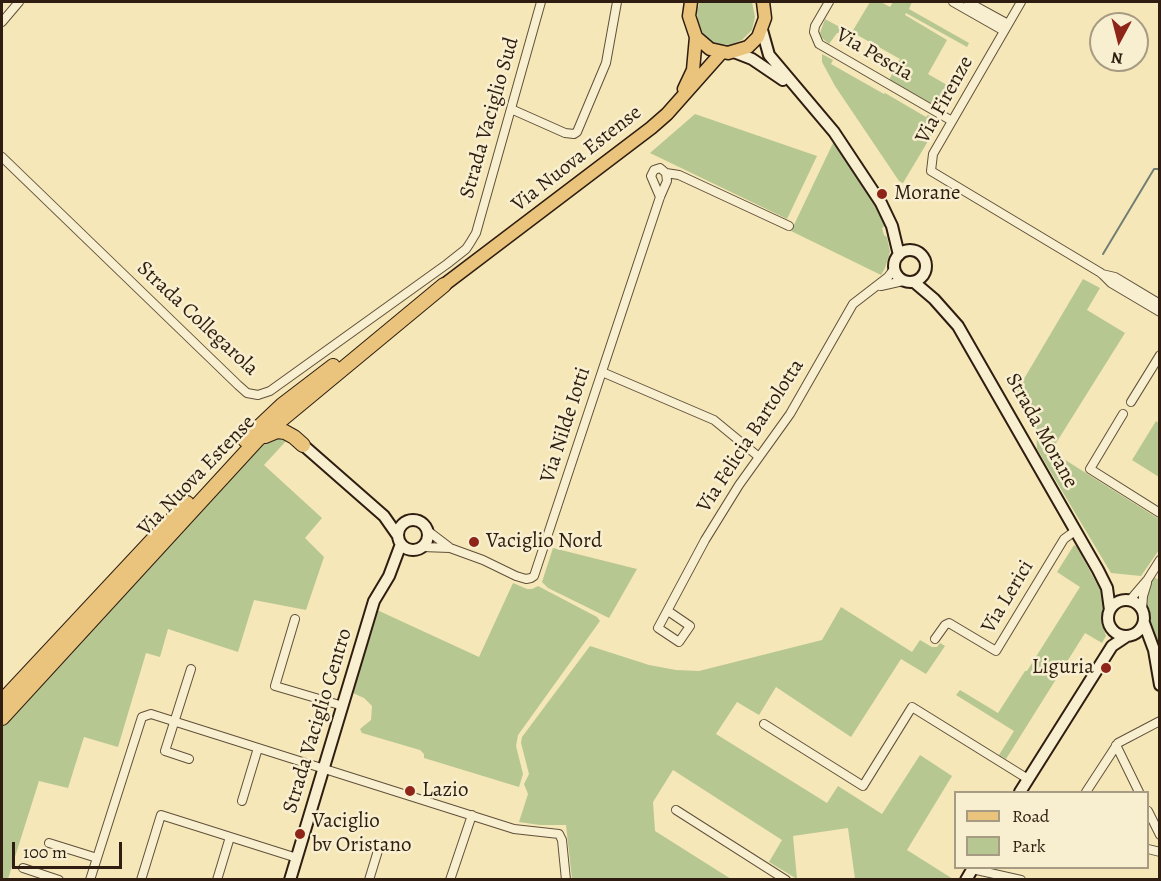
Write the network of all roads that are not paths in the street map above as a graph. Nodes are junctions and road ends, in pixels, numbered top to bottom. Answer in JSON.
{"nodes":[{"id":1,"x":19,"y":2,"type":"edge"},
{"id":2,"x":541,"y":2,"type":"edge"},
{"id":3,"x":618,"y":2,"type":"edge"},
{"id":4,"x":691,"y":2,"type":"edge"},
{"id":5,"x":763,"y":2,"type":"edge"},
{"id":6,"x":829,"y":2,"type":"edge"},
{"id":7,"x":953,"y":2,"type":"edge"},
{"id":8,"x":968,"y":2,"type":"edge"},
{"id":9,"x":1021,"y":2,"type":"edge"},
{"id":10,"x":2,"y":22,"type":"edge"},
{"id":11,"x":1006,"y":28,"type":"junction"},
{"id":12,"x":762,"y":30,"type":"junction"},
{"id":13,"x":696,"y":37,"type":"junction"},
{"id":14,"x":728,"y":52,"type":"junction"},
{"id":15,"x":798,"y":91,"type":"junction"},
{"id":16,"x":675,"y":106,"type":"junction"},
{"id":17,"x":511,"y":109,"type":"junction"},
{"id":18,"x":952,"y":121,"type":"junction"},
{"id":19,"x":2,"y":157,"type":"edge"},
{"id":20,"x":666,"y":173,"type":"junction"},
{"id":21,"x":660,"y":197,"type":"junction"},
{"id":22,"x":789,"y":226,"type":"dead end"},
{"id":23,"x":470,"y":243,"type":"joint"},
{"id":24,"x":903,"y":252,"type":"junction"},
{"id":25,"x":894,"y":269,"type":"junction"},
{"id":26,"x":1101,"y":273,"type":"junction"},
{"id":27,"x":913,"y":280,"type":"junction"},
{"id":28,"x":444,"y":285,"type":"junction"},
{"id":29,"x":874,"y":289,"type":"junction"},
{"id":30,"x":1160,"y":304,"type":"edge"},
{"id":31,"x":1160,"y":312,"type":"edge"},
{"id":32,"x":1160,"y":355,"type":"edge"},
{"id":33,"x":602,"y":372,"type":"junction"},
{"id":34,"x":309,"y":397,"type":"junction"},
{"id":35,"x":1131,"y":402,"type":"dead end"},
{"id":36,"x":1123,"y":414,"type":"dead end"},
{"id":37,"x":258,"y":439,"type":"junction"},
{"id":38,"x":299,"y":441,"type":"junction"},
{"id":39,"x":759,"y":457,"type":"junction"},
{"id":40,"x":1160,"y":513,"type":"edge"},
{"id":41,"x":384,"y":516,"type":"junction"},
{"id":42,"x":408,"y":520,"type":"junction"},
{"id":43,"x":428,"y":531,"type":"junction"},
{"id":44,"x":1075,"y":531,"type":"junction"},
{"id":45,"x":399,"y":540,"type":"junction"},
{"id":46,"x":450,"y":548,"type":"junction"},
{"id":47,"x":418,"y":549,"type":"junction"},
{"id":48,"x":1160,"y":560,"type":"edge"},
{"id":49,"x":389,"y":576,"type":"junction"},
{"id":50,"x":1148,"y":579,"type":"junction"},
{"id":51,"x":1107,"y":588,"type":"junction"},
{"id":52,"x":1127,"y":600,"type":"junction"},
{"id":53,"x":1110,"y":610,"type":"junction"},
{"id":54,"x":1142,"y":610,"type":"junction"},
{"id":55,"x":668,"y":611,"type":"dead end"},
{"id":56,"x":295,"y":619,"type":"dead end"},
{"id":57,"x":1144,"y":623,"type":"junction"},
{"id":58,"x":1113,"y":629,"type":"junction"},
{"id":59,"x":1128,"y":636,"type":"junction"},
{"id":60,"x":935,"y":639,"type":"dead end"},
{"id":61,"x":1112,"y":646,"type":"junction"},
{"id":62,"x":1155,"y":657,"type":"junction"},
{"id":63,"x":191,"y":669,"type":"dead end"},
{"id":64,"x":1160,"y":685,"type":"edge"},
{"id":65,"x":2,"y":700,"type":"edge"},
{"id":66,"x":343,"y":706,"type":"junction"},
{"id":67,"x":2,"y":718,"type":"edge"},
{"id":68,"x":174,"y":721,"type":"junction"},
{"id":69,"x":1160,"y":721,"type":"edge"},
{"id":70,"x":764,"y":724,"type":"dead end"},
{"id":71,"x":1116,"y":745,"type":"junction"},
{"id":72,"x":258,"y":748,"type":"junction"},
{"id":73,"x":189,"y":759,"type":"dead end"},
{"id":74,"x":324,"y":769,"type":"junction"},
{"id":75,"x":1028,"y":779,"type":"junction"},
{"id":76,"x":1021,"y":791,"type":"edge"},
{"id":77,"x":1087,"y":791,"type":"edge"},
{"id":78,"x":1139,"y":791,"type":"edge"},
{"id":79,"x":242,"y":801,"type":"dead end"},
{"id":80,"x":676,"y":810,"type":"dead end"},
{"id":81,"x":1149,"y":813,"type":"edge"},
{"id":82,"x":472,"y":815,"type":"junction"},
{"id":83,"x":1160,"y":835,"type":"edge"},
{"id":84,"x":230,"y":837,"type":"junction"},
{"id":85,"x":49,"y":843,"type":"dead end"},
{"id":86,"x":380,"y":844,"type":"dead end"},
{"id":87,"x":97,"y":858,"type":"junction"},
{"id":88,"x":297,"y":858,"type":"junction"},
{"id":89,"x":23,"y":868,"type":"dead end"},
{"id":90,"x":977,"y":869,"type":"edge"},
{"id":91,"x":59,"y":879,"type":"edge"},
{"id":92,"x":90,"y":879,"type":"edge"},
{"id":93,"x":141,"y":879,"type":"edge"},
{"id":94,"x":217,"y":879,"type":"edge"},
{"id":95,"x":290,"y":879,"type":"edge"},
{"id":96,"x":369,"y":879,"type":"edge"},
{"id":97,"x":450,"y":879,"type":"edge"},
{"id":98,"x":566,"y":879,"type":"edge"},
{"id":99,"x":786,"y":879,"type":"edge"},
{"id":100,"x":1022,"y":879,"type":"edge"}],
"edges":[{"from":1,"to":10,"type":"street"},
{"from":2,"to":17,"type":"street","name":"Strada Vaciglio Sud"},
{"from":3,"to":17,"type":"street"},
{"from":4,"to":13,"type":"main road","name":"Via Nuova Estense"},
{"from":5,"to":12,"type":"main road"},
{"from":6,"to":18,"type":"street","name":"Via Pescia"},
{"from":7,"to":11,"type":"street"},
{"from":8,"to":11,"type":"street"},
{"from":9,"to":11,"type":"street","name":"Via Firenze"},
{"from":11,"to":18,"type":"street","name":"Via Firenze"},
{"from":12,"to":14,"type":"main road","name":"Via Nuova Estense"},
{"from":12,"to":15,"type":"street"},
{"from":13,"to":14,"type":"main road"},
{"from":13,"to":16,"type":"main road","name":"Via Nuova Estense"},
{"from":14,"to":15,"type":"street"},
{"from":14,"to":16,"type":"main road","name":"Via Nuova Estense"},
{"from":15,"to":24,"type":"street"},
{"from":16,"to":28,"type":"main road","name":"Via Nuova Estense"},
{"from":17,"to":23,"type":"street","name":"Strada Vaciglio Sud"},
{"from":18,"to":26,"type":"street","name":"Via Firenze"},
{"from":19,"to":23,"type":"street","name":"Strada Collegarola"},
{"from":20,"to":21,"type":"street","name":"Via Nilde Iotti"},
{"from":20,"to":21,"type":"street","name":"Via Nilde Iotti"},
{"from":20,"to":22,"type":"street"},
{"from":21,"to":33,"type":"street","name":"Via Nilde Iotti"},
{"from":24,"to":25,"type":"street"},
{"from":24,"to":27,"type":"street"},
{"from":25,"to":27,"type":"street"},
{"from":25,"to":29,"type":"street","name":"Via Felicia Bartolotta"},
{"from":26,"to":30,"type":"street","name":"Via Firenze"},
{"from":26,"to":31,"type":"street","name":"Via Firenze"},
{"from":27,"to":29,"type":"street","name":"Via Felicia Bartolotta"},
{"from":27,"to":44,"type":"street","name":"Strada Morane"},
{"from":28,"to":34,"type":"highway","name":"Via Nuova Estense"},
{"from":28,"to":65,"type":"highway","name":"Via Nuova Estense"},
{"from":29,"to":39,"type":"street","name":"Via Felicia Bartolotta"},
{"from":32,"to":35,"type":"street"},
{"from":33,"to":39,"type":"street"},
{"from":33,"to":46,"type":"street","name":"Via Nilde Iotti"},
{"from":34,"to":37,"type":"highway","name":"Via Nuova Estense"},
{"from":34,"to":38,"type":"highway"},
{"from":36,"to":40,"type":"street"},
{"from":37,"to":38,"type":"highway"},
{"from":37,"to":67,"type":"highway","name":"Via Nuova Estense"},
{"from":38,"to":41,"type":"street"},
{"from":39,"to":55,"type":"street","name":"Via Felicia Bartolotta"},
{"from":41,"to":42,"type":"street"},
{"from":41,"to":45,"type":"street"},
{"from":42,"to":43,"type":"street"},
{"from":42,"to":45,"type":"street"},
{"from":43,"to":46,"type":"street","name":"Via Nilde Iotti"},
{"from":43,"to":47,"type":"street"},
{"from":44,"to":51,"type":"street","name":"Strada Morane"},
{"from":44,"to":60,"type":"street","name":"Via Lerici"},
{"from":45,"to":47,"type":"street"},
{"from":45,"to":49,"type":"street","name":"Strada Vaciglio Centro"},
{"from":46,"to":47,"type":"street","name":"Via Nilde Iotti"},
{"from":47,"to":49,"type":"street","name":"Strada Vaciglio Centro"},
{"from":48,"to":50,"type":"street"},
{"from":49,"to":66,"type":"street","name":"Strada Vaciglio Centro"},
{"from":50,"to":52,"type":"street"},
{"from":50,"to":54,"type":"street"},
{"from":51,"to":52,"type":"street","name":"Strada Morane"},
{"from":51,"to":53,"type":"street","name":"Strada Morane"},
{"from":52,"to":53,"type":"street"},
{"from":52,"to":54,"type":"street"},
{"from":53,"to":58,"type":"street"},
{"from":54,"to":57,"type":"street"},
{"from":56,"to":66,"type":"street"},
{"from":57,"to":59,"type":"street"},
{"from":57,"to":62,"type":"street"},
{"from":58,"to":59,"type":"street"},
{"from":58,"to":61,"type":"street"},
{"from":59,"to":61,"type":"street"},
{"from":59,"to":62,"type":"street"},
{"from":61,"to":75,"type":"street"},
{"from":62,"to":64,"type":"street"},
{"from":63,"to":68,"type":"street"},
{"from":66,"to":74,"type":"street","name":"Strada Vaciglio Centro"},
{"from":68,"to":72,"type":"street"},
{"from":68,"to":73,"type":"street"},
{"from":68,"to":87,"type":"street"},
{"from":69,"to":71,"type":"street"},
{"from":70,"to":75,"type":"street"},
{"from":71,"to":77,"type":"street"},
{"from":71,"to":78,"type":"street"},
{"from":72,"to":74,"type":"street"},
{"from":72,"to":79,"type":"street"},
{"from":74,"to":82,"type":"street"},
{"from":74,"to":88,"type":"street","name":"Strada Vaciglio Centro"},
{"from":75,"to":76,"type":"street"},
{"from":80,"to":99,"type":"street"},
{"from":81,"to":83,"type":"street"},
{"from":82,"to":97,"type":"street"},
{"from":82,"to":98,"type":"street"},
{"from":84,"to":88,"type":"street"},
{"from":84,"to":93,"type":"street"},
{"from":84,"to":94,"type":"street"},
{"from":85,"to":87,"type":"street"},
{"from":86,"to":96,"type":"street"},
{"from":87,"to":92,"type":"street"},
{"from":88,"to":95,"type":"street","name":"Strada Vaciglio Centro"},
{"from":89,"to":91,"type":"street"},
{"from":90,"to":100,"type":"street"}]}
